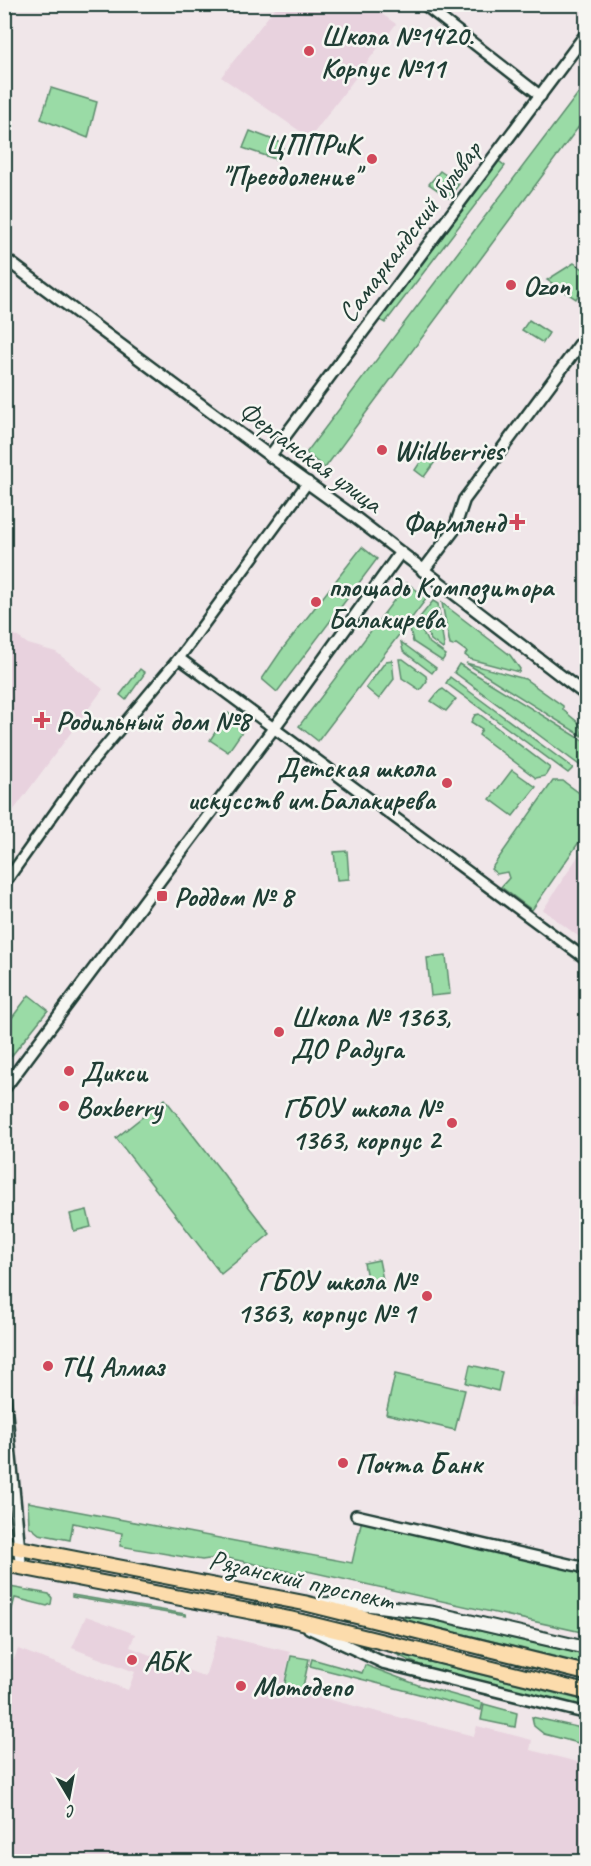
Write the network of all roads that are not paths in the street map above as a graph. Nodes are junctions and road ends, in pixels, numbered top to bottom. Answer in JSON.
{"nodes":[{"id":1,"x":8,"y":4,"type":"edge"},
{"id":2,"x":423,"y":4,"type":"edge"},
{"id":3,"x":4,"y":9,"type":"edge"},
{"id":4,"x":586,"y":34,"type":"edge"},
{"id":5,"x":541,"y":96,"type":"junction"},
{"id":6,"x":4,"y":258,"type":"edge"},
{"id":7,"x":586,"y":336,"type":"edge"},
{"id":8,"x":270,"y":456,"type":"junction"},
{"id":9,"x":308,"y":482,"type":"junction"},
{"id":10,"x":400,"y":553,"type":"junction"},
{"id":11,"x":423,"y":570,"type":"junction"},
{"id":12,"x":179,"y":658,"type":"junction"},
{"id":13,"x":586,"y":695,"type":"edge"},
{"id":14,"x":273,"y":728,"type":"junction"},
{"id":15,"x":4,"y":884,"type":"edge"},
{"id":16,"x":586,"y":959,"type":"edge"},
{"id":17,"x":4,"y":1089,"type":"edge"},
{"id":18,"x":4,"y":1388,"type":"edge"},
{"id":19,"x":356,"y":1515,"type":"dead end"},
{"id":20,"x":4,"y":1545,"type":"edge"},
{"id":21,"x":20,"y":1548,"type":"junction"},
{"id":22,"x":4,"y":1564,"type":"edge"},
{"id":23,"x":21,"y":1567,"type":"junction"},
{"id":24,"x":586,"y":1568,"type":"edge"},
{"id":25,"x":304,"y":1603,"type":"junction"},
{"id":26,"x":290,"y":1619,"type":"junction"},
{"id":27,"x":586,"y":1648,"type":"edge"},
{"id":28,"x":586,"y":1673,"type":"edge"},
{"id":29,"x":586,"y":1692,"type":"edge"},
{"id":30,"x":586,"y":1713,"type":"edge"}],
"edges":[{"from":1,"to":3,"type":"street"},
{"from":2,"to":5,"type":"street"},
{"from":4,"to":5,"type":"street","name":"Самаркандский бульвар"},
{"from":5,"to":8,"type":"street","name":"Самаркандский бульвар"},
{"from":6,"to":8,"type":"street","name":"Ферганская улица"},
{"from":7,"to":11,"type":"street"},
{"from":8,"to":9,"type":"street","name":"Ферганская улица"},
{"from":9,"to":10,"type":"street","name":"Ферганская улица"},
{"from":9,"to":12,"type":"street"},
{"from":10,"to":11,"type":"street","name":"Ферганская улица"},
{"from":10,"to":14,"type":"street"},
{"from":11,"to":13,"type":"street","name":"Ферганская улица"},
{"from":12,"to":14,"type":"street"},
{"from":12,"to":15,"type":"street"},
{"from":14,"to":16,"type":"street"},
{"from":14,"to":17,"type":"street"},
{"from":18,"to":21,"type":"street"},
{"from":19,"to":24,"type":"street"},
{"from":20,"to":21,"type":"main road","name":"Рязанский проспект"},
{"from":21,"to":23,"type":"street"},
{"from":21,"to":25,"type":"main road","name":"Рязанский проспект"},
{"from":22,"to":23,"type":"main road","name":"Рязанский проспект"},
{"from":23,"to":26,"type":"main road","name":"Рязанский проспект"},
{"from":25,"to":27,"type":"main road"},
{"from":25,"to":28,"type":"main road","name":"Рязанский проспект"},
{"from":26,"to":29,"type":"main road","name":"Рязанский проспект"},
{"from":26,"to":30,"type":"street"}]}
